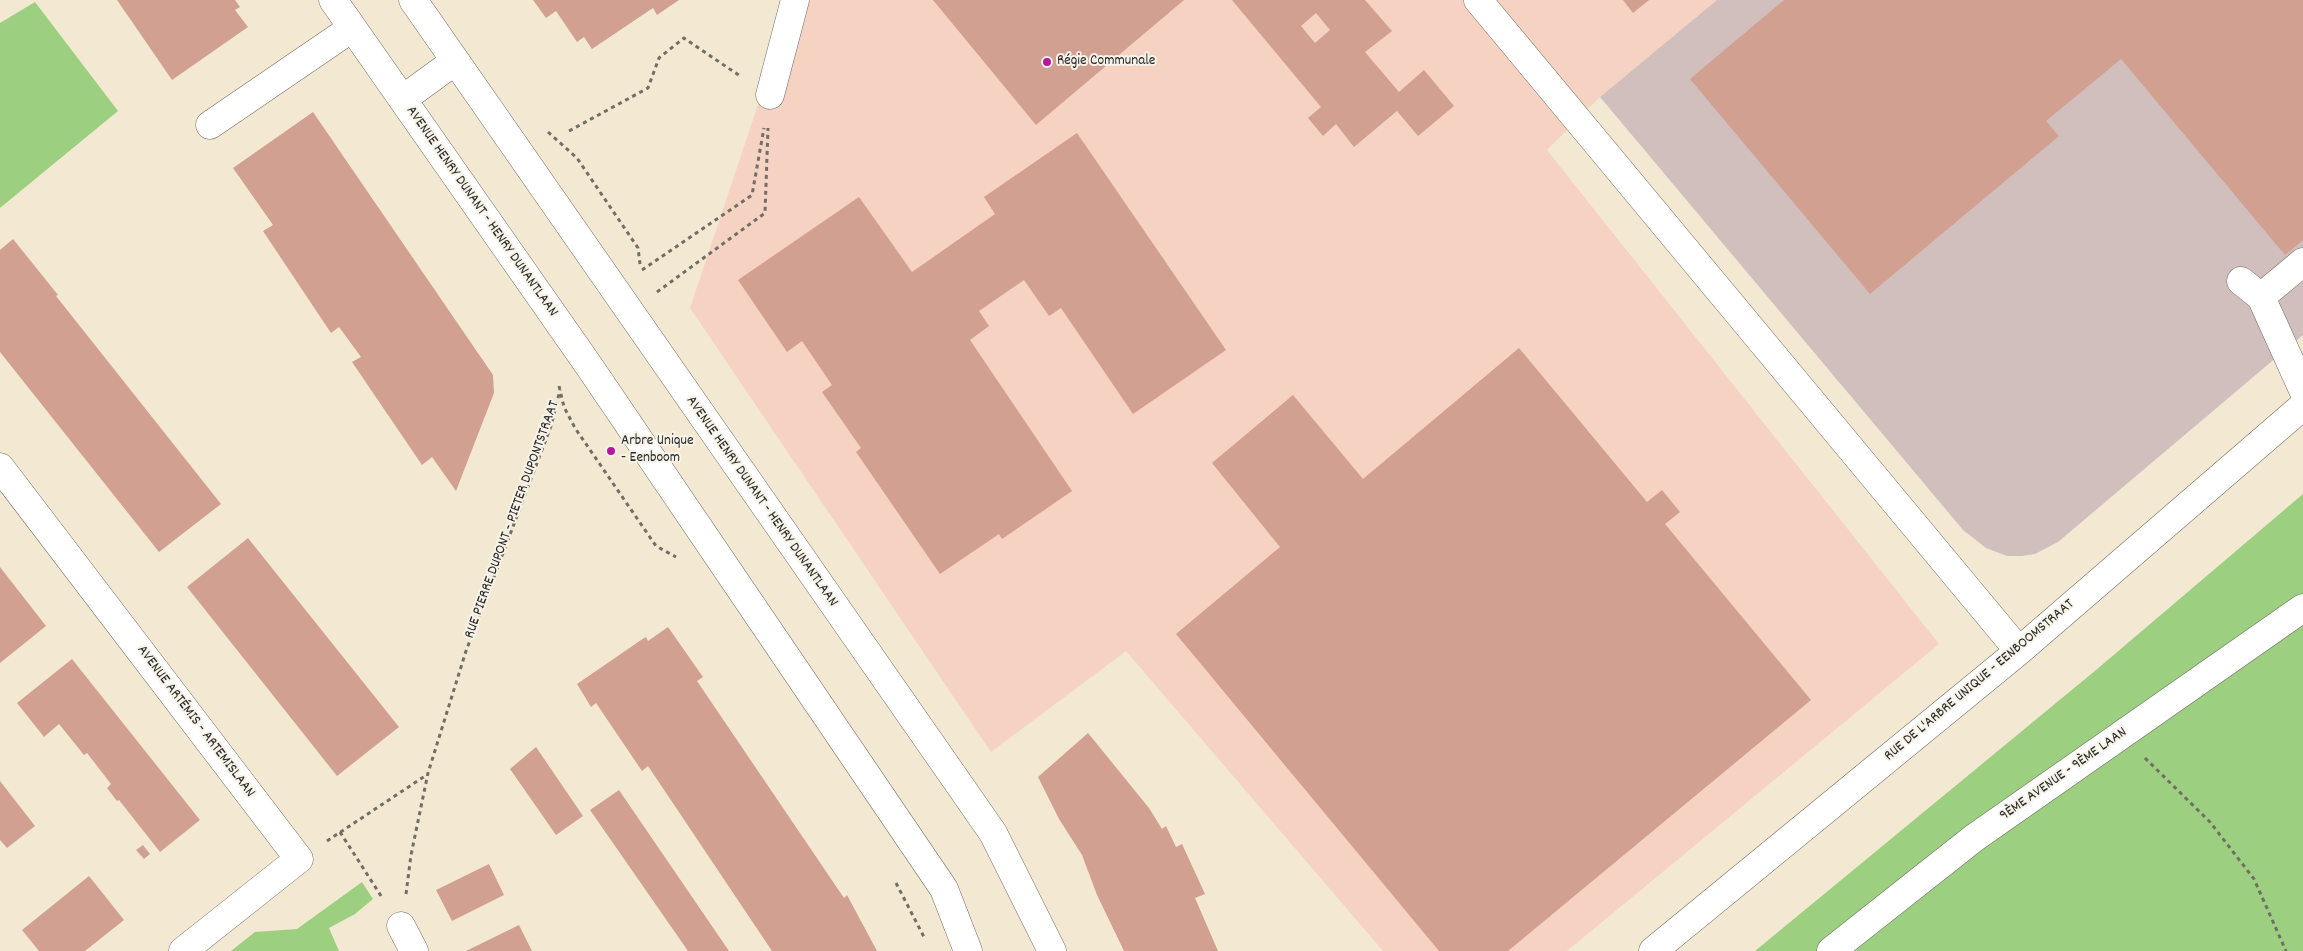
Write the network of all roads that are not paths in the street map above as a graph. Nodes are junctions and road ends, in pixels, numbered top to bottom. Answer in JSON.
{"nodes":[{"id":1,"x":333,"y":0,"type":"edge"},
{"id":2,"x":413,"y":0,"type":"edge"},
{"id":3,"x":795,"y":0,"type":"edge"},
{"id":4,"x":1478,"y":0,"type":"edge"},
{"id":5,"x":352,"y":28,"type":"junction"},
{"id":6,"x":455,"y":61,"type":"junction"},
{"id":7,"x":770,"y":95,"type":"road end"},
{"id":8,"x":403,"y":99,"type":"junction"},
{"id":9,"x":210,"y":125,"type":"dead end"},
{"id":10,"x":2303,"y":262,"type":"edge"},
{"id":11,"x":2303,"y":390,"type":"edge"},
{"id":12,"x":2303,"y":406,"type":"edge"},
{"id":13,"x":0,"y":467,"type":"edge"},
{"id":14,"x":2303,"y":608,"type":"edge"},
{"id":15,"x":2019,"y":651,"type":"junction"},
{"id":16,"x":397,"y":939,"type":"edge"},
{"id":17,"x":183,"y":951,"type":"edge"},
{"id":18,"x":414,"y":951,"type":"edge"},
{"id":19,"x":968,"y":951,"type":"edge"},
{"id":20,"x":1052,"y":951,"type":"edge"},
{"id":21,"x":1653,"y":951,"type":"edge"},
{"id":22,"x":1832,"y":951,"type":"edge"}],
"edges":[{"from":1,"to":5,"type":"street","name":"AVENUE HENRY DUNANT - HENRY DUNANTLAAN"},
{"from":2,"to":6,"type":"street","name":"AVENUE HENRY DUNANT - HENRY DUNANTLAAN"},
{"from":3,"to":7,"type":"street"},
{"from":4,"to":15,"type":"street"},
{"from":5,"to":8,"type":"street","name":"AVENUE HENRY DUNANT - HENRY DUNANTLAAN"},
{"from":5,"to":9,"type":"street"},
{"from":6,"to":8,"type":"street","name":"AVENUE HENRY DUNANT - HENRY DUNANTLAAN"},
{"from":6,"to":20,"type":"street","name":"AVENUE HENRY DUNANT - HENRY DUNANTLAAN"},
{"from":8,"to":19,"type":"street","name":"AVENUE HENRY DUNANT - HENRY DUNANTLAAN"},
{"from":10,"to":11,"type":"street"},
{"from":12,"to":15,"type":"street","name":"RUE DE L'ARBRE UNIQUE - EENBOOMSTRAAT"},
{"from":13,"to":17,"type":"street","name":"AVENUE ARTÉMIS - ARTEMISLAAN"},
{"from":14,"to":22,"type":"street","name":"9ÈME AVENUE - 9ÈME LAAN"},
{"from":15,"to":21,"type":"street","name":"RUE DE L'ARBRE UNIQUE - EENBOOMSTRAAT"},
{"from":16,"to":18,"type":"street"}]}
